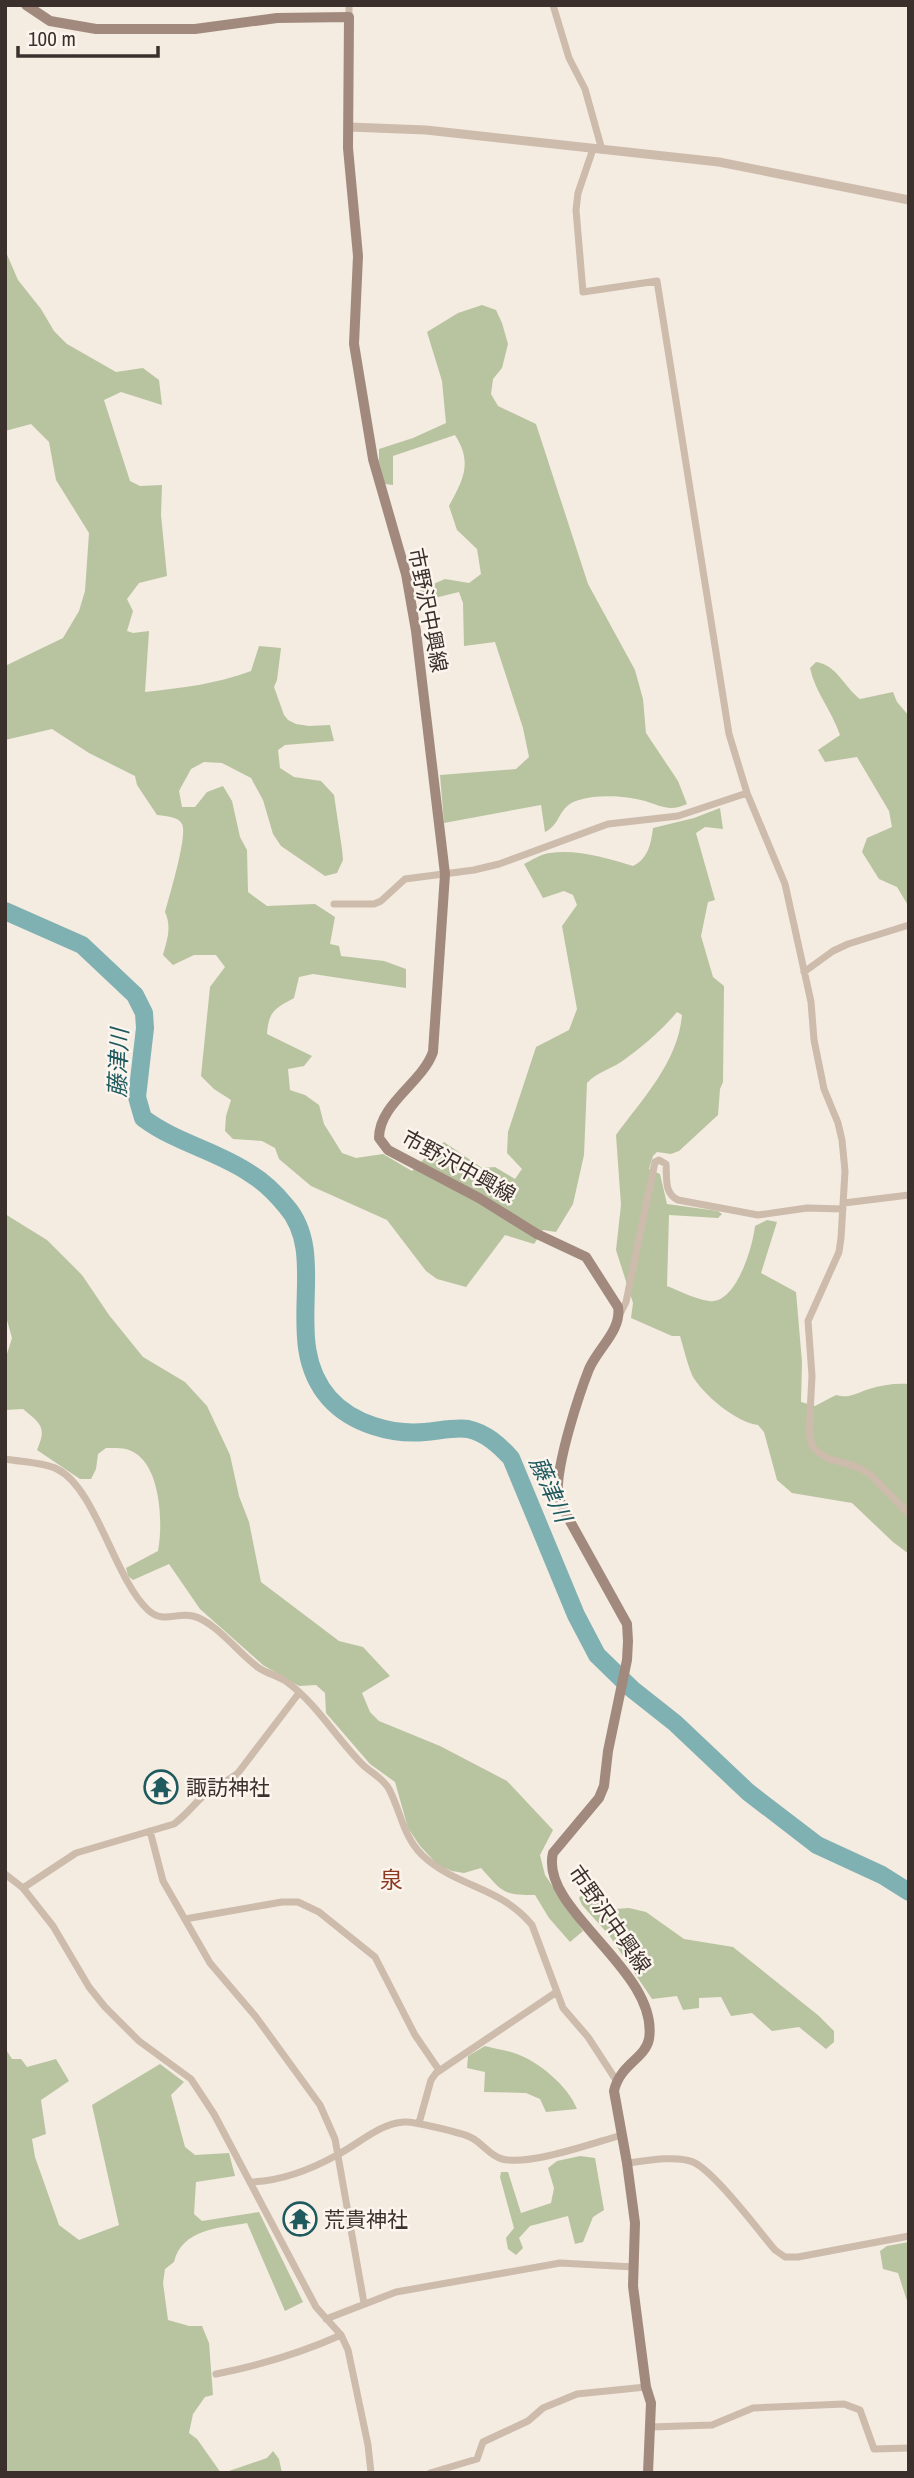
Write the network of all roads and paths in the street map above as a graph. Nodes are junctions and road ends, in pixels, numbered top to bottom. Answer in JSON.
{"nodes":[{"id":1,"x":26,"y":5,"type":"edge"},
{"id":2,"x":553,"y":5,"type":"edge"},
{"id":3,"x":349,"y":11,"type":"edge"},
{"id":4,"x":349,"y":127,"type":"junction"},
{"id":5,"x":598,"y":150,"type":"junction"},
{"id":6,"x":909,"y":200,"type":"edge"},
{"id":7,"x":747,"y":793,"type":"junction"},
{"id":8,"x":444,"y":874,"type":"junction"},
{"id":9,"x":334,"y":904,"type":"dead end"},
{"id":10,"x":909,"y":925,"type":"edge"},
{"id":11,"x":804,"y":972,"type":"junction"},
{"id":12,"x":909,"y":1195,"type":"edge"},
{"id":13,"x":844,"y":1206,"type":"junction"},
{"id":14,"x":619,"y":1314,"type":"junction"},
{"id":15,"x":5,"y":1459,"type":"edge"},
{"id":16,"x":909,"y":1514,"type":"edge"},
{"id":17,"x":299,"y":1693,"type":"junction"},
{"id":18,"x":150,"y":1831,"type":"junction"},
{"id":19,"x":5,"y":1874,"type":"edge"},
{"id":20,"x":23,"y":1888,"type":"junction"},
{"id":21,"x":185,"y":1919,"type":"junction"},
{"id":22,"x":555,"y":1993,"type":"junction"},
{"id":23,"x":439,"y":2070,"type":"junction"},
{"id":24,"x":616,"y":2080,"type":"junction"},
{"id":25,"x":419,"y":2123,"type":"junction"},
{"id":26,"x":622,"y":2135,"type":"junction"},
{"id":27,"x":337,"y":2155,"type":"junction"},
{"id":28,"x":627,"y":2163,"type":"junction"},
{"id":29,"x":251,"y":2182,"type":"junction"},
{"id":30,"x":909,"y":2236,"type":"edge"},
{"id":31,"x":634,"y":2267,"type":"junction"},
{"id":32,"x":364,"y":2303,"type":"junction"},
{"id":33,"x":327,"y":2319,"type":"junction"},
{"id":34,"x":341,"y":2335,"type":"junction"},
{"id":35,"x":216,"y":2374,"type":"dead end"},
{"id":36,"x":646,"y":2387,"type":"junction"},
{"id":37,"x":651,"y":2427,"type":"junction"},
{"id":38,"x":909,"y":2448,"type":"edge"},
{"id":39,"x":371,"y":2473,"type":"edge"},
{"id":40,"x":430,"y":2473,"type":"edge"},
{"id":41,"x":648,"y":2473,"type":"edge"}],
"edges":[{"from":1,"to":3,"type":"main road","name":"市野沢中興線"},
{"from":2,"to":5,"type":"street"},
{"from":3,"to":4,"type":"main road","name":"市野沢中興線"},
{"from":4,"to":5,"type":"street"},
{"from":4,"to":8,"type":"main road","name":"市野沢中興線"},
{"from":5,"to":6,"type":"street"},
{"from":5,"to":7,"type":"street"},
{"from":7,"to":8,"type":"street"},
{"from":7,"to":11,"type":"street"},
{"from":8,"to":9,"type":"street"},
{"from":8,"to":14,"type":"main road","name":"市野沢中興線"},
{"from":10,"to":11,"type":"street"},
{"from":11,"to":13,"type":"street"},
{"from":12,"to":13,"type":"street"},
{"from":13,"to":14,"type":"street"},
{"from":13,"to":16,"type":"street"},
{"from":14,"to":24,"type":"main road","name":"市野沢中興線"},
{"from":15,"to":17,"type":"street"},
{"from":17,"to":18,"type":"street"},
{"from":17,"to":22,"type":"street"},
{"from":18,"to":20,"type":"street"},
{"from":18,"to":21,"type":"street"},
{"from":19,"to":20,"type":"street"},
{"from":20,"to":29,"type":"street"},
{"from":21,"to":23,"type":"street"},
{"from":21,"to":27,"type":"street"},
{"from":22,"to":23,"type":"street"},
{"from":22,"to":24,"type":"street"},
{"from":23,"to":25,"type":"street"},
{"from":24,"to":26,"type":"main road"},
{"from":25,"to":26,"type":"street"},
{"from":25,"to":27,"type":"street"},
{"from":26,"to":28,"type":"main road"},
{"from":27,"to":29,"type":"street"},
{"from":27,"to":32,"type":"street"},
{"from":28,"to":30,"type":"street"},
{"from":28,"to":31,"type":"main road"},
{"from":29,"to":33,"type":"street"},
{"from":31,"to":32,"type":"street"},
{"from":31,"to":36,"type":"main road"},
{"from":32,"to":33,"type":"street"},
{"from":33,"to":34,"type":"street"},
{"from":34,"to":35,"type":"street"},
{"from":34,"to":39,"type":"street"},
{"from":36,"to":37,"type":"main road"},
{"from":36,"to":40,"type":"street"},
{"from":37,"to":38,"type":"street"},
{"from":37,"to":41,"type":"main road"}]}
